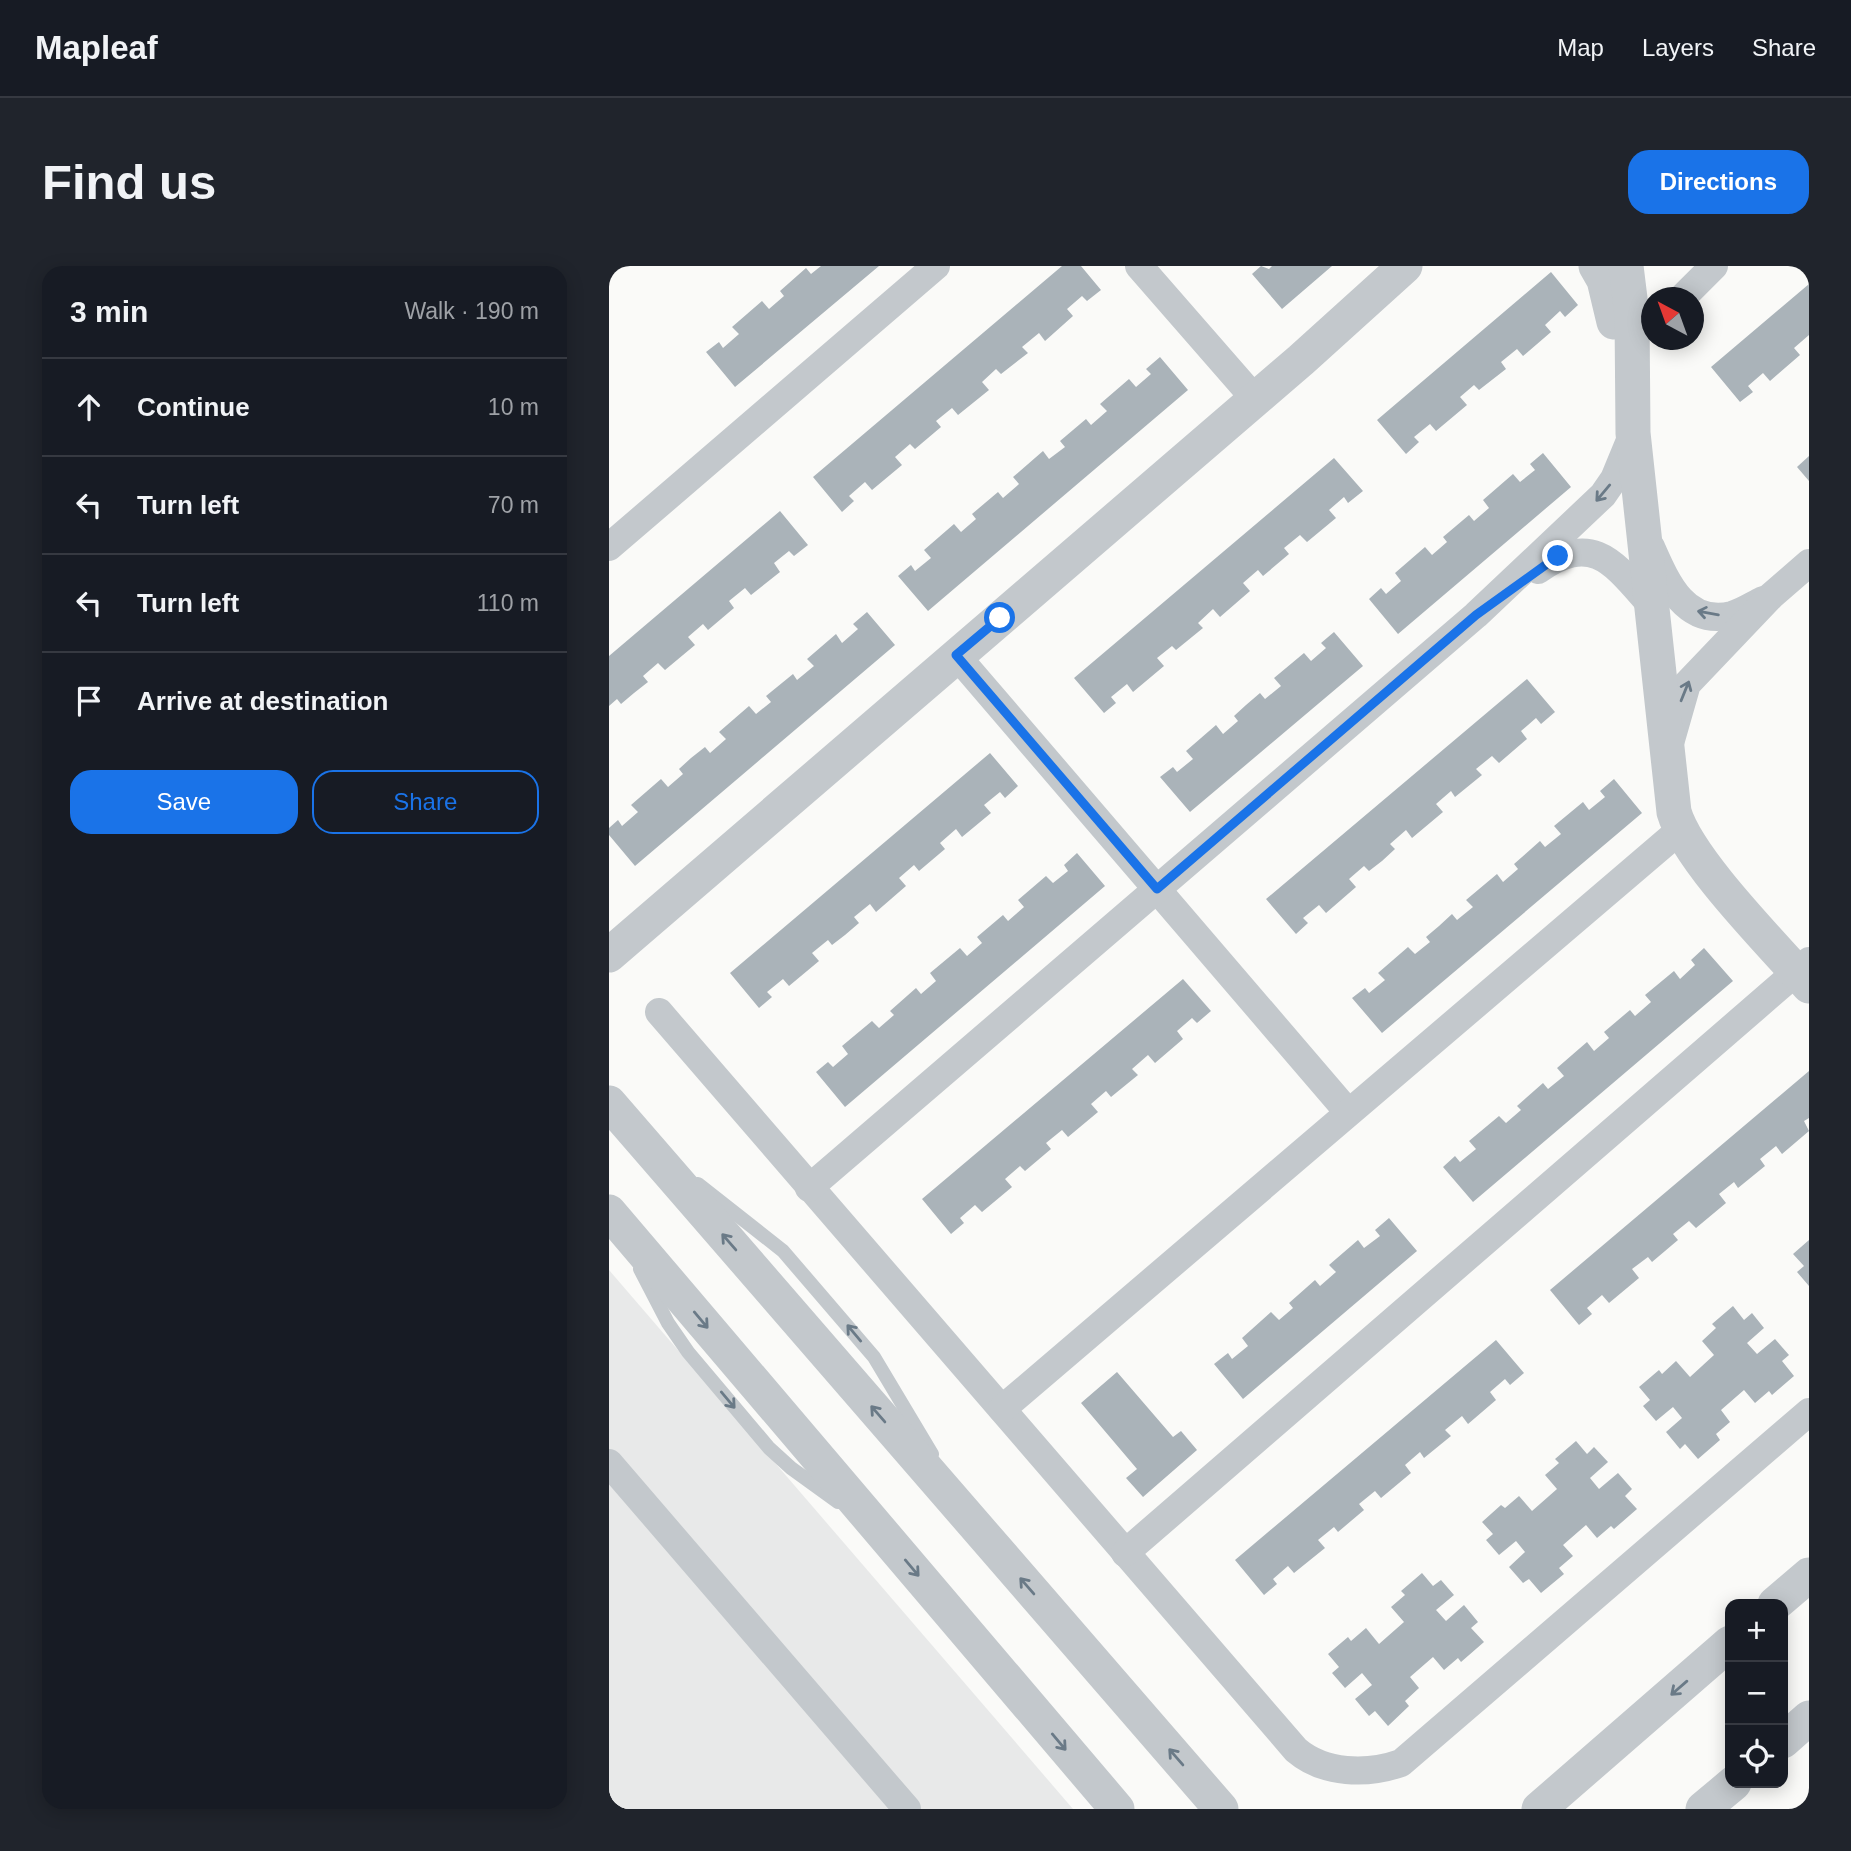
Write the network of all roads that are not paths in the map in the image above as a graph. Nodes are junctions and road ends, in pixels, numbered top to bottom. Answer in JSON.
{"nodes":[{"id":1,"x":936,"y":266,"type":"edge"},
{"id":2,"x":1139,"y":266,"type":"edge"},
{"id":3,"x":1596,"y":266,"type":"edge"},
{"id":4,"x":1626,"y":266,"type":"edge"},
{"id":5,"x":1714,"y":266,"type":"edge"},
{"id":6,"x":1406,"y":271,"type":"edge"},
{"id":7,"x":1693,"y":287,"type":"edge"},
{"id":8,"x":1644,"y":350,"type":"edge"},
{"id":9,"x":1255,"y":399,"type":"junction"},
{"id":10,"x":1633,"y":422,"type":"junction"},
{"id":11,"x":1644,"y":531,"type":"junction"},
{"id":12,"x":609,"y":547,"type":"edge"},
{"id":13,"x":1809,"y":564,"type":"edge"},
{"id":14,"x":1772,"y":596,"type":"junction"},
{"id":15,"x":1651,"y":605,"type":"junction"},
{"id":16,"x":1476,"y":615,"type":"junction"},
{"id":17,"x":956,"y":655,"type":"junction"},
{"id":18,"x":1667,"y":757,"type":"junction"},
{"id":19,"x":1679,"y":831,"type":"junction"},
{"id":20,"x":1157,"y":889,"type":"junction"},
{"id":21,"x":609,"y":955,"type":"edge"},
{"id":22,"x":1805,"y":973,"type":"edge"},
{"id":23,"x":659,"y":1012,"type":"dead end"},
{"id":24,"x":609,"y":1103,"type":"edge"},
{"id":25,"x":1349,"y":1112,"type":"junction"},
{"id":26,"x":809,"y":1188,"type":"junction"},
{"id":27,"x":612,"y":1215,"type":"edge"},
{"id":28,"x":1002,"y":1409,"type":"junction"},
{"id":29,"x":1809,"y":1412,"type":"edge"},
{"id":30,"x":609,"y":1463,"type":"edge"},
{"id":31,"x":1125,"y":1553,"type":"junction"},
{"id":32,"x":1809,"y":1575,"type":"edge"},
{"id":33,"x":1781,"y":1599,"type":"edge"},
{"id":34,"x":1725,"y":1647,"type":"edge"},
{"id":35,"x":1809,"y":1718,"type":"edge"},
{"id":36,"x":1788,"y":1737,"type":"edge"},
{"id":37,"x":1728,"y":1788,"type":"edge"},
{"id":38,"x":907,"y":1809,"type":"edge"},
{"id":39,"x":1117,"y":1809,"type":"edge"},
{"id":40,"x":1221,"y":1809,"type":"edge"},
{"id":41,"x":1539,"y":1809,"type":"edge"},
{"id":42,"x":1703,"y":1809,"type":"edge"}],
"edges":[{"from":1,"to":12,"type":"street"},
{"from":2,"to":9,"type":"street"},
{"from":3,"to":10,"type":"street"},
{"from":4,"to":10,"type":"street"},
{"from":5,"to":7,"type":"street"},
{"from":6,"to":9,"type":"street"},
{"from":8,"to":10,"type":"street"},
{"from":9,"to":17,"type":"street"},
{"from":10,"to":11,"type":"street"},
{"from":10,"to":16,"type":"street","one_way":true},
{"from":14,"to":11,"type":"street","one_way":true},
{"from":11,"to":15,"type":"street"},
{"from":13,"to":14,"type":"street"},
{"from":18,"to":14,"type":"street","one_way":true},
{"from":15,"to":16,"type":"street"},
{"from":15,"to":18,"type":"street"},
{"from":16,"to":20,"type":"street"},
{"from":17,"to":20,"type":"street"},
{"from":17,"to":21,"type":"street"},
{"from":18,"to":19,"type":"street"},
{"from":19,"to":22,"type":"street"},
{"from":19,"to":25,"type":"street"},
{"from":20,"to":25,"type":"street"},
{"from":20,"to":26,"type":"street"},
{"from":22,"to":31,"type":"street"},
{"from":23,"to":26,"type":"street"},
{"from":40,"to":24,"type":"street","one_way":true},
{"from":25,"to":28,"type":"street"},
{"from":26,"to":28,"type":"street"},
{"from":27,"to":39,"type":"street","one_way":true},
{"from":28,"to":31,"type":"street"},
{"from":29,"to":31,"type":"street"},
{"from":30,"to":38,"type":"street"},
{"from":32,"to":33,"type":"street"},
{"from":34,"to":41,"type":"street","one_way":true},
{"from":35,"to":36,"type":"street"},
{"from":37,"to":42,"type":"street"}]}
